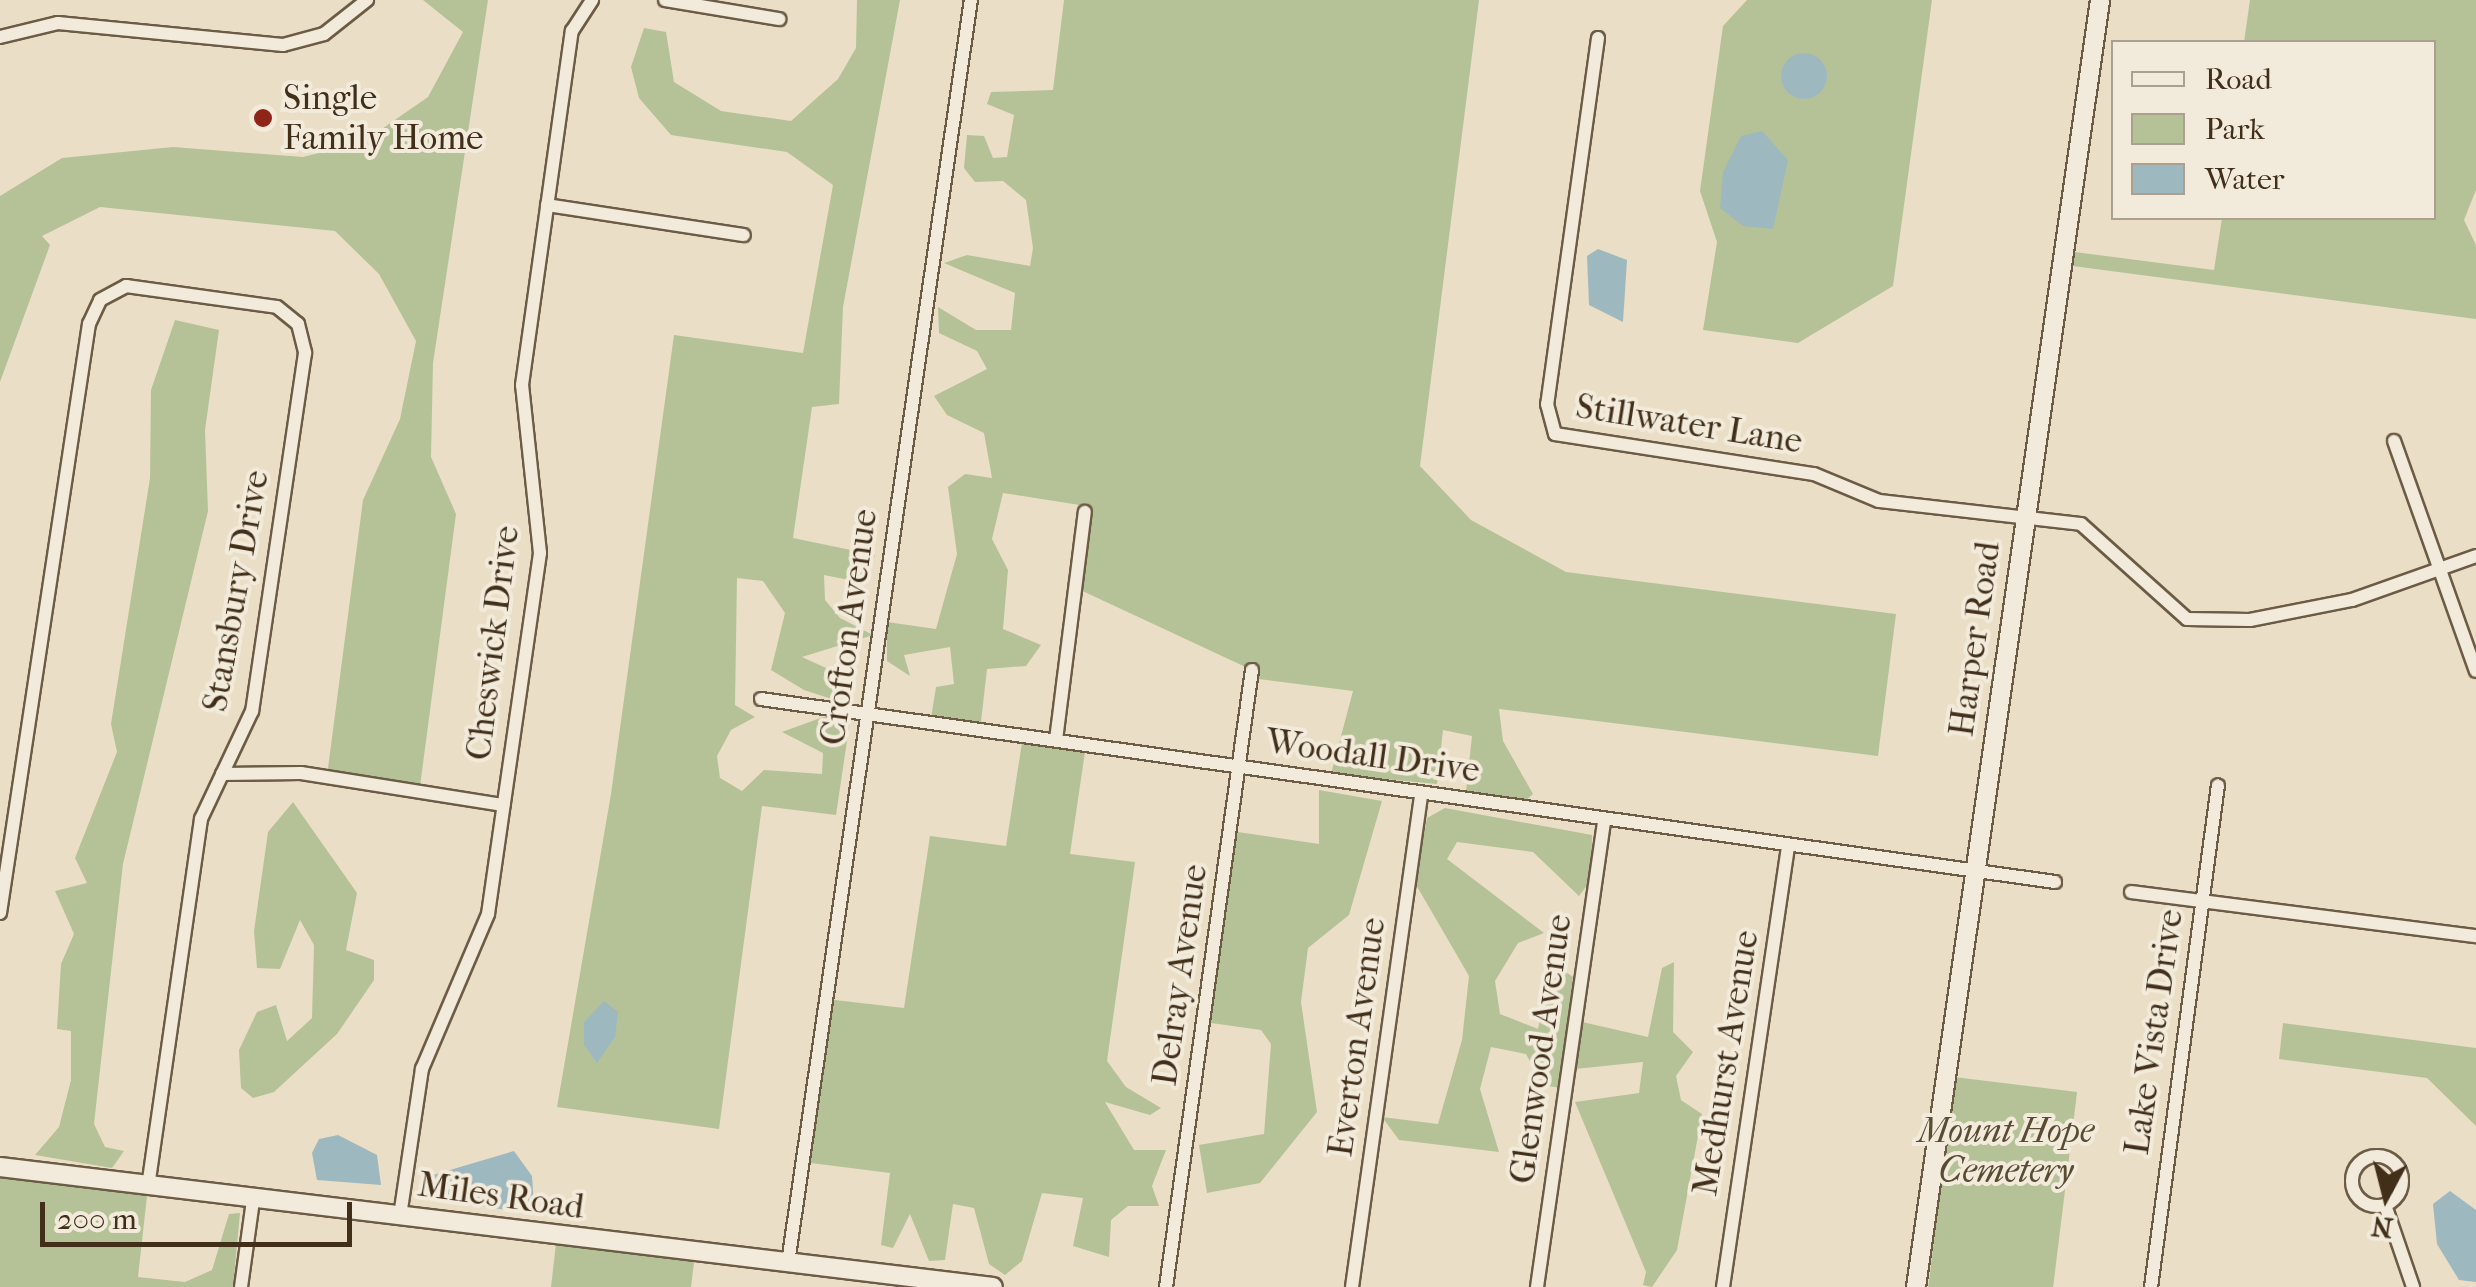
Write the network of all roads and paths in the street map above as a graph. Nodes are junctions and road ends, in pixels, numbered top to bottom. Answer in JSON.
{"nodes":[{"id":1,"x":366,"y":0,"type":"edge"},
{"id":2,"x":665,"y":0,"type":"edge"},
{"id":3,"x":971,"y":0,"type":"edge"},
{"id":4,"x":2100,"y":0,"type":"edge"},
{"id":5,"x":587,"y":4,"type":"edge"},
{"id":6,"x":779,"y":19,"type":"dead end"},
{"id":7,"x":0,"y":37,"type":"edge"},
{"id":8,"x":1598,"y":38,"type":"dead end"},
{"id":9,"x":547,"y":206,"type":"junction"},
{"id":10,"x":744,"y":234,"type":"dead end"},
{"id":11,"x":2394,"y":441,"type":"dead end"},
{"id":12,"x":1086,"y":512,"type":"dead end"},
{"id":13,"x":2026,"y":519,"type":"junction"},
{"id":14,"x":2476,"y":556,"type":"edge"},
{"id":15,"x":2438,"y":572,"type":"junction"},
{"id":16,"x":1252,"y":670,"type":"dead end"},
{"id":17,"x":2476,"y":670,"type":"edge"},
{"id":18,"x":761,"y":699,"type":"dead end"},
{"id":19,"x":866,"y":714,"type":"junction"},
{"id":20,"x":1056,"y":740,"type":"junction"},
{"id":21,"x":1240,"y":767,"type":"junction"},
{"id":22,"x":222,"y":774,"type":"junction"},
{"id":23,"x":2218,"y":785,"type":"dead end"},
{"id":24,"x":1422,"y":795,"type":"junction"},
{"id":25,"x":503,"y":805,"type":"junction"},
{"id":26,"x":1604,"y":820,"type":"junction"},
{"id":27,"x":1788,"y":847,"type":"junction"},
{"id":28,"x":1976,"y":871,"type":"junction"},
{"id":29,"x":2055,"y":882,"type":"dead end"},
{"id":30,"x":2130,"y":892,"type":"dead end"},
{"id":31,"x":2201,"y":902,"type":"junction"},
{"id":32,"x":0,"y":913,"type":"edge"},
{"id":33,"x":2476,"y":936,"type":"edge"},
{"id":34,"x":0,"y":1167,"type":"edge"},
{"id":35,"x":148,"y":1187,"type":"junction"},
{"id":36,"x":253,"y":1200,"type":"junction"},
{"id":37,"x":2385,"y":1205,"type":"junction"},
{"id":38,"x":400,"y":1216,"type":"junction"},
{"id":39,"x":788,"y":1264,"type":"junction"},
{"id":40,"x":241,"y":1287,"type":"edge"},
{"id":41,"x":993,"y":1287,"type":"edge"},
{"id":42,"x":1166,"y":1287,"type":"edge"},
{"id":43,"x":1352,"y":1287,"type":"edge"},
{"id":44,"x":1537,"y":1287,"type":"edge"},
{"id":45,"x":1723,"y":1287,"type":"edge"},
{"id":46,"x":1916,"y":1287,"type":"edge"},
{"id":47,"x":2150,"y":1287,"type":"edge"},
{"id":48,"x":2413,"y":1287,"type":"edge"}],
"edges":[{"from":1,"to":7,"type":"street"},
{"from":2,"to":6,"type":"street"},
{"from":3,"to":19,"type":"street","name":"Crofton Avenue"},
{"from":4,"to":13,"type":"street","name":"Harper Road"},
{"from":5,"to":9,"type":"street","name":"Cheswick Drive"},
{"from":8,"to":13,"type":"street","name":"Stillwater Lane"},
{"from":9,"to":10,"type":"street"},
{"from":9,"to":25,"type":"street","name":"Cheswick Drive"},
{"from":11,"to":15,"type":"street"},
{"from":12,"to":20,"type":"street"},
{"from":13,"to":15,"type":"street"},
{"from":13,"to":28,"type":"street","name":"Harper Road"},
{"from":14,"to":15,"type":"street"},
{"from":15,"to":17,"type":"street"},
{"from":16,"to":21,"type":"street","name":"Delray Avenue"},
{"from":18,"to":19,"type":"street","name":"Woodall Drive"},
{"from":19,"to":20,"type":"street","name":"Woodall Drive"},
{"from":19,"to":39,"type":"street","name":"Crofton Avenue"},
{"from":20,"to":21,"type":"street","name":"Woodall Drive"},
{"from":21,"to":24,"type":"street","name":"Woodall Drive"},
{"from":21,"to":42,"type":"street","name":"Delray Avenue"},
{"from":22,"to":25,"type":"street"},
{"from":22,"to":32,"type":"street","name":"Stansbury Drive"},
{"from":22,"to":35,"type":"street","name":"Stansbury Drive"},
{"from":23,"to":31,"type":"street","name":"Lake Vista Drive"},
{"from":24,"to":26,"type":"street","name":"Woodall Drive"},
{"from":24,"to":43,"type":"street","name":"Everton Avenue"},
{"from":25,"to":38,"type":"street","name":"Cheswick Drive"},
{"from":26,"to":27,"type":"street","name":"Woodall Drive"},
{"from":26,"to":44,"type":"street","name":"Glenwood Avenue"},
{"from":27,"to":28,"type":"street","name":"Woodall Drive"},
{"from":27,"to":45,"type":"street","name":"Medhurst Avenue"},
{"from":28,"to":29,"type":"street","name":"Woodall Drive"},
{"from":28,"to":46,"type":"street","name":"Harper Road"},
{"from":30,"to":31,"type":"street"},
{"from":31,"to":33,"type":"street"},
{"from":31,"to":47,"type":"street","name":"Lake Vista Drive"},
{"from":34,"to":35,"type":"street","name":"Miles Road"},
{"from":35,"to":36,"type":"street","name":"Miles Road"},
{"from":36,"to":38,"type":"street","name":"Miles Road"},
{"from":36,"to":40,"type":"street"},
{"from":37,"to":37,"type":"street"},
{"from":37,"to":48,"type":"street"},
{"from":38,"to":39,"type":"street","name":"Miles Road"},
{"from":39,"to":41,"type":"street","name":"Miles Road"}]}
